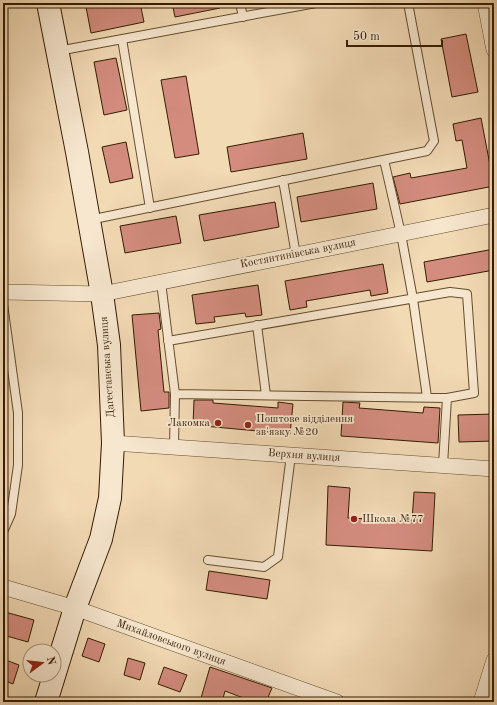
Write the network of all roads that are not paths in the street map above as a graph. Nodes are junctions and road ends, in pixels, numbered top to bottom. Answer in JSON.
{"nodes":[{"id":1,"x":48,"y":3,"type":"edge"},
{"id":2,"x":240,"y":3,"type":"edge"},
{"id":3,"x":316,"y":3,"type":"edge"},
{"id":4,"x":408,"y":3,"type":"edge"},
{"id":5,"x":485,"y":3,"type":"edge"},
{"id":6,"x":243,"y":17,"type":"junction"},
{"id":7,"x":122,"y":39,"type":"junction"},
{"id":8,"x":494,"y":50,"type":"edge"},
{"id":9,"x":57,"y":51,"type":"junction"},
{"id":10,"x":384,"y":160,"type":"junction"},
{"id":11,"x":283,"y":180,"type":"junction"},
{"id":12,"x":150,"y":208,"type":"junction"},
{"id":13,"x":494,"y":215,"type":"edge"},
{"id":14,"x":88,"y":220,"type":"junction"},
{"id":15,"x":401,"y":234,"type":"junction"},
{"id":16,"x":296,"y":255,"type":"junction"},
{"id":17,"x":160,"y":282,"type":"junction"},
{"id":18,"x":3,"y":292,"type":"edge"},
{"id":19,"x":102,"y":294,"type":"junction"},
{"id":20,"x":413,"y":298,"type":"junction"},
{"id":21,"x":3,"y":304,"type":"edge"},
{"id":22,"x":257,"y":325,"type":"junction"},
{"id":23,"x":168,"y":341,"type":"junction"},
{"id":24,"x":175,"y":394,"type":"junction"},
{"id":25,"x":266,"y":395,"type":"junction"},
{"id":26,"x":427,"y":397,"type":"junction"},
{"id":27,"x":447,"y":398,"type":"junction"},
{"id":28,"x":113,"y":443,"type":"junction"},
{"id":29,"x":174,"y":447,"type":"junction"},
{"id":30,"x":291,"y":455,"type":"junction"},
{"id":31,"x":443,"y":465,"type":"junction"},
{"id":32,"x":494,"y":469,"type":"edge"},
{"id":33,"x":3,"y":532,"type":"edge"},
{"id":34,"x":208,"y":560,"type":"dead end"},
{"id":35,"x":3,"y":587,"type":"edge"},
{"id":36,"x":75,"y":608,"type":"junction"},
{"id":37,"x":494,"y":660,"type":"edge"},
{"id":38,"x":46,"y":702,"type":"edge"},
{"id":39,"x":337,"y":702,"type":"edge"},
{"id":40,"x":481,"y":702,"type":"edge"}],
"edges":[{"from":1,"to":9,"type":"street","name":"Дагестанська вулиця"},
{"from":2,"to":6,"type":"lane"},
{"from":3,"to":6,"type":"lane"},
{"from":4,"to":10,"type":"lane"},
{"from":5,"to":8,"type":"street"},
{"from":6,"to":7,"type":"lane"},
{"from":7,"to":9,"type":"lane"},
{"from":7,"to":12,"type":"lane"},
{"from":9,"to":14,"type":"street","name":"Дагестанська вулиця"},
{"from":10,"to":11,"type":"lane"},
{"from":10,"to":15,"type":"lane"},
{"from":11,"to":12,"type":"lane"},
{"from":11,"to":16,"type":"lane"},
{"from":12,"to":14,"type":"lane"},
{"from":13,"to":15,"type":"street","name":"Костянтинівська вулиця"},
{"from":14,"to":19,"type":"street","name":"Дагестанська вулиця"},
{"from":15,"to":16,"type":"street","name":"Костянтинівська вулиця"},
{"from":15,"to":20,"type":"lane"},
{"from":16,"to":17,"type":"street","name":"Костянтинівська вулиця"},
{"from":17,"to":19,"type":"street","name":"Костянтинівська вулиця"},
{"from":17,"to":23,"type":"lane"},
{"from":18,"to":19,"type":"street","name":"Костянтинівська вулиця"},
{"from":19,"to":28,"type":"street","name":"Дагестанська вулиця"},
{"from":20,"to":22,"type":"lane"},
{"from":20,"to":26,"type":"lane"},
{"from":20,"to":27,"type":"lane"},
{"from":21,"to":33,"type":"lane"},
{"from":22,"to":23,"type":"lane"},
{"from":22,"to":25,"type":"lane"},
{"from":23,"to":24,"type":"lane"},
{"from":24,"to":25,"type":"lane"},
{"from":24,"to":29,"type":"lane"},
{"from":25,"to":26,"type":"lane"},
{"from":26,"to":27,"type":"lane"},
{"from":27,"to":31,"type":"lane"},
{"from":28,"to":29,"type":"street","name":"Верхня вулиця"},
{"from":28,"to":36,"type":"street","name":"Дагестанська вулиця"},
{"from":29,"to":30,"type":"street","name":"Верхня вулиця"},
{"from":30,"to":31,"type":"street","name":"Верхня вулиця"},
{"from":30,"to":34,"type":"lane"},
{"from":31,"to":32,"type":"street","name":"Верхня вулиця"},
{"from":35,"to":36,"type":"street","name":"Михайловського вулиця"},
{"from":36,"to":38,"type":"street","name":"Дагестанська вулиця"},
{"from":36,"to":39,"type":"street","name":"Михайловського вулиця"},
{"from":37,"to":40,"type":"street"}]}
